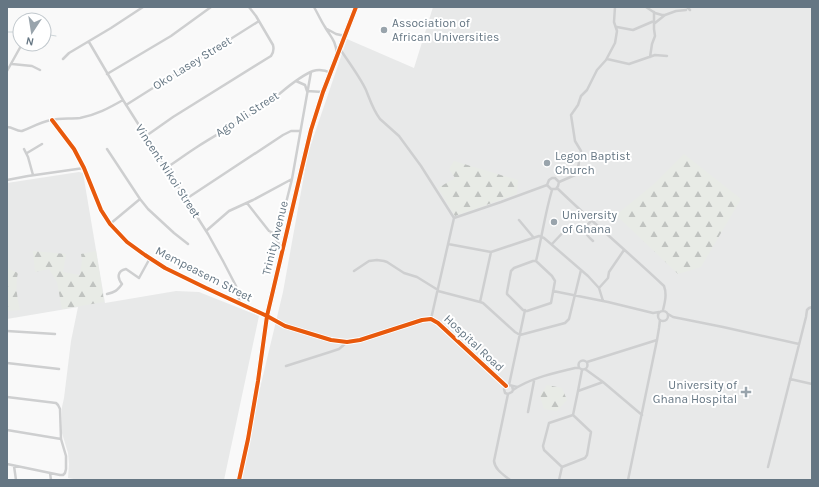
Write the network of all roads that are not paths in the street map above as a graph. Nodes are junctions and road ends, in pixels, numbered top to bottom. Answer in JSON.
{"nodes":[{"id":1,"x":143,"y":7,"type":"edge"},
{"id":2,"x":211,"y":7,"type":"edge"},
{"id":3,"x":249,"y":7,"type":"edge"},
{"id":4,"x":314,"y":7,"type":"edge"},
{"id":5,"x":356,"y":7,"type":"edge"},
{"id":6,"x":615,"y":7,"type":"edge"},
{"id":7,"x":646,"y":7,"type":"edge"},
{"id":8,"x":686,"y":8,"type":"edge"},
{"id":9,"x":690,"y":10,"type":"dead end"},
{"id":10,"x":654,"y":12,"type":"junction"},
{"id":11,"x":665,"y":15,"type":"junction"},
{"id":12,"x":259,"y":21,"type":"junction"},
{"id":13,"x":654,"y":22,"type":"junction"},
{"id":14,"x":616,"y":27,"type":"junction"},
{"id":15,"x":326,"y":28,"type":"junction"},
{"id":16,"x":345,"y":36,"type":"junction"},
{"id":17,"x":89,"y":42,"type":"junction"},
{"id":18,"x":340,"y":49,"type":"junction"},
{"id":19,"x":18,"y":52,"type":"edge"},
{"id":20,"x":338,"y":56,"type":"junction"},
{"id":21,"x":667,"y":56,"type":"dead end"},
{"id":22,"x":650,"y":57,"type":"junction"},
{"id":23,"x":63,"y":59,"type":"dead end"},
{"id":24,"x":607,"y":59,"type":"junction"},
{"id":25,"x":11,"y":64,"type":"junction"},
{"id":26,"x":40,"y":70,"type":"dead end"},
{"id":27,"x":7,"y":71,"type":"edge"},
{"id":28,"x":311,"y":72,"type":"junction"},
{"id":29,"x":331,"y":73,"type":"junction"},
{"id":30,"x":107,"y":74,"type":"junction"},
{"id":31,"x":296,"y":81,"type":"junction"},
{"id":32,"x":307,"y":91,"type":"junction"},
{"id":33,"x":323,"y":92,"type":"junction"},
{"id":34,"x":123,"y":100,"type":"junction"},
{"id":35,"x":126,"y":105,"type":"junction"},
{"id":36,"x":52,"y":120,"type":"junction"},
{"id":37,"x":7,"y":127,"type":"edge"},
{"id":38,"x":300,"y":131,"type":"junction"},
{"id":39,"x":146,"y":136,"type":"junction"},
{"id":40,"x":42,"y":144,"type":"dead end"},
{"id":41,"x":24,"y":149,"type":"dead end"},
{"id":42,"x":106,"y":149,"type":"dead end"},
{"id":43,"x":27,"y":153,"type":"junction"},
{"id":44,"x":84,"y":168,"type":"junction"},
{"id":45,"x":166,"y":168,"type":"junction"},
{"id":46,"x":33,"y":175,"type":"junction"},
{"id":47,"x":292,"y":178,"type":"junction"},
{"id":48,"x":7,"y":180,"type":"edge"},
{"id":49,"x":559,"y":182,"type":"junction"},
{"id":50,"x":547,"y":185,"type":"junction"},
{"id":51,"x":557,"y":188,"type":"junction"},
{"id":52,"x":552,"y":190,"type":"junction"},
{"id":53,"x":140,"y":199,"type":"junction"},
{"id":54,"x":186,"y":199,"type":"junction"},
{"id":55,"x":247,"y":203,"type":"junction"},
{"id":56,"x":454,"y":218,"type":"junction"},
{"id":57,"x":519,"y":220,"type":"dead end"},
{"id":58,"x":591,"y":221,"type":"junction"},
{"id":59,"x":110,"y":224,"type":"junction"},
{"id":60,"x":569,"y":226,"type":"dead end"},
{"id":61,"x":206,"y":231,"type":"junction"},
{"id":62,"x":269,"y":231,"type":"junction"},
{"id":63,"x":278,"y":232,"type":"junction"},
{"id":64,"x":542,"y":236,"type":"junction"},
{"id":65,"x":534,"y":238,"type":"junction"},
{"id":66,"x":593,"y":241,"type":"dead end"},
{"id":67,"x":278,"y":242,"type":"junction"},
{"id":68,"x":188,"y":244,"type":"dead end"},
{"id":69,"x":448,"y":244,"type":"junction"},
{"id":70,"x":552,"y":244,"type":"junction"},
{"id":71,"x":624,"y":250,"type":"junction"},
{"id":72,"x":282,"y":252,"type":"junction"},
{"id":73,"x":491,"y":252,"type":"junction"},
{"id":74,"x":150,"y":258,"type":"junction"},
{"id":75,"x":536,"y":261,"type":"junction"},
{"id":76,"x":581,"y":270,"type":"junction"},
{"id":77,"x":354,"y":271,"type":"dead end"},
{"id":78,"x":599,"y":288,"type":"junction"},
{"id":79,"x":438,"y":290,"type":"junction"},
{"id":80,"x":554,"y":291,"type":"junction"},
{"id":81,"x":107,"y":294,"type":"dead end"},
{"id":82,"x":575,"y":295,"type":"junction"},
{"id":83,"x":603,"y":301,"type":"junction"},
{"id":84,"x":480,"y":302,"type":"junction"},
{"id":85,"x":240,"y":304,"type":"junction"},
{"id":86,"x":812,"y":307,"type":"edge"},
{"id":87,"x":525,"y":310,"type":"junction"},
{"id":88,"x":663,"y":310,"type":"junction"},
{"id":89,"x":658,"y":314,"type":"junction"},
{"id":90,"x":267,"y":316,"type":"junction"},
{"id":91,"x":667,"y":316,"type":"junction"},
{"id":92,"x":431,"y":319,"type":"junction"},
{"id":93,"x":661,"y":320,"type":"junction"},
{"id":94,"x":7,"y":331,"type":"edge"},
{"id":95,"x":56,"y":334,"type":"dead end"},
{"id":96,"x":520,"y":335,"type":"junction"},
{"id":97,"x":657,"y":340,"type":"junction"},
{"id":98,"x":346,"y":342,"type":"junction"},
{"id":99,"x":799,"y":344,"type":"junction"},
{"id":100,"x":7,"y":363,"type":"edge"},
{"id":101,"x":587,"y":363,"type":"junction"},
{"id":102,"x":286,"y":366,"type":"dead end"},
{"id":103,"x":59,"y":368,"type":"dead end"},
{"id":104,"x":581,"y":368,"type":"junction"},
{"id":105,"x":790,"y":379,"type":"junction"},
{"id":106,"x":534,"y":380,"type":"junction"},
{"id":107,"x":603,"y":382,"type":"junction"},
{"id":108,"x":812,"y":384,"type":"edge"},
{"id":109,"x":508,"y":386,"type":"junction"},
{"id":110,"x":518,"y":387,"type":"junction"},
{"id":111,"x":514,"y":390,"type":"junction"},
{"id":112,"x":578,"y":391,"type":"junction"},
{"id":113,"x":508,"y":394,"type":"junction"},
{"id":114,"x":7,"y":397,"type":"edge"},
{"id":115,"x":528,"y":412,"type":"dead end"},
{"id":116,"x":573,"y":415,"type":"junction"},
{"id":117,"x":642,"y":415,"type":"junction"},
{"id":118,"x":7,"y":430,"type":"edge"},
{"id":119,"x":61,"y":439,"type":"junction"},
{"id":120,"x":7,"y":464,"type":"edge"},
{"id":121,"x":14,"y":466,"type":"junction"},
{"id":122,"x":562,"y":467,"type":"junction"},
{"id":123,"x":768,"y":467,"type":"dead end"},
{"id":124,"x":50,"y":473,"type":"junction"},
{"id":125,"x":16,"y":480,"type":"edge"},
{"id":126,"x":51,"y":480,"type":"edge"},
{"id":127,"x":239,"y":480,"type":"edge"},
{"id":128,"x":510,"y":480,"type":"edge"},
{"id":129,"x":559,"y":480,"type":"edge"},
{"id":130,"x":628,"y":480,"type":"edge"}],
"edges":[{"from":1,"to":17,"type":"street"},
{"from":2,"to":30,"type":"street"},
{"from":3,"to":12,"type":"street"},
{"from":4,"to":15,"type":"street"},
{"from":5,"to":16,"type":"street","name":"Trinity Avenue"},
{"from":6,"to":14,"type":"street"},
{"from":7,"to":10,"type":"street"},
{"from":8,"to":9,"type":"street"},
{"from":8,"to":11,"type":"street"},
{"from":10,"to":11,"type":"street"},
{"from":10,"to":13,"type":"street"},
{"from":11,"to":13,"type":"street"},
{"from":12,"to":35,"type":"street","name":"Oko Lasey Street"},
{"from":12,"to":39,"type":"street"},
{"from":13,"to":14,"type":"street"},
{"from":13,"to":22,"type":"street"},
{"from":14,"to":24,"type":"street"},
{"from":15,"to":16,"type":"street"},
{"from":15,"to":20,"type":"street"},
{"from":16,"to":18,"type":"street","name":"Trinity Avenue"},
{"from":17,"to":23,"type":"street"},
{"from":17,"to":30,"type":"street","name":"Vincent Nikoi Street"},
{"from":18,"to":20,"type":"street","name":"Trinity Avenue"},
{"from":18,"to":56,"type":"street"},
{"from":19,"to":25,"type":"street"},
{"from":20,"to":29,"type":"street","name":"Trinity Avenue"},
{"from":21,"to":22,"type":"street"},
{"from":22,"to":24,"type":"street"},
{"from":24,"to":49,"type":"street"},
{"from":25,"to":26,"type":"street"},
{"from":25,"to":27,"type":"street"},
{"from":28,"to":29,"type":"street"},
{"from":28,"to":31,"type":"street","name":"Ago Ali Street"},
{"from":28,"to":32,"type":"street"},
{"from":29,"to":33,"type":"street","name":"Trinity Avenue"},
{"from":30,"to":34,"type":"street","name":"Vincent Nikoi Street"},
{"from":31,"to":32,"type":"street"},
{"from":31,"to":45,"type":"street","name":"Ago Ali Street"},
{"from":32,"to":33,"type":"street"},
{"from":32,"to":38,"type":"street"},
{"from":33,"to":72,"type":"street","name":"Trinity Avenue"},
{"from":34,"to":35,"type":"street","name":"Vincent Nikoi Street"},
{"from":34,"to":36,"type":"street"},
{"from":35,"to":39,"type":"street","name":"Vincent Nikoi Street"},
{"from":36,"to":37,"type":"street"},
{"from":36,"to":44,"type":"street","name":"Mempeasem Street"},
{"from":38,"to":47,"type":"street"},
{"from":38,"to":54,"type":"street"},
{"from":39,"to":45,"type":"street","name":"Vincent Nikoi Street"},
{"from":40,"to":43,"type":"street"},
{"from":41,"to":43,"type":"street"},
{"from":42,"to":53,"type":"street"},
{"from":43,"to":46,"type":"street"},
{"from":44,"to":46,"type":"street"},
{"from":44,"to":59,"type":"street","name":"Mempeasem Street"},
{"from":45,"to":54,"type":"street","name":"Vincent Nikoi Street"},
{"from":46,"to":48,"type":"street"},
{"from":47,"to":55,"type":"street"},
{"from":47,"to":63,"type":"street"},
{"from":49,"to":50,"type":"street"},
{"from":49,"to":51,"type":"street"},
{"from":50,"to":52,"type":"street"},
{"from":50,"to":56,"type":"street"},
{"from":51,"to":52,"type":"street"},
{"from":51,"to":58,"type":"street"},
{"from":52,"to":64,"type":"street"},
{"from":53,"to":59,"type":"street"},
{"from":53,"to":68,"type":"street"},
{"from":54,"to":61,"type":"street","name":"Vincent Nikoi Street"},
{"from":55,"to":61,"type":"street"},
{"from":55,"to":62,"type":"street"},
{"from":56,"to":69,"type":"street"},
{"from":57,"to":65,"type":"street"},
{"from":58,"to":66,"type":"street"},
{"from":58,"to":71,"type":"street"},
{"from":59,"to":74,"type":"street","name":"Mempeasem Street"},
{"from":60,"to":70,"type":"street"},
{"from":61,"to":85,"type":"street","name":"Vincent Nikoi Street"},
{"from":62,"to":63,"type":"street"},
{"from":62,"to":67,"type":"street"},
{"from":63,"to":67,"type":"street"},
{"from":64,"to":65,"type":"street"},
{"from":64,"to":70,"type":"street"},
{"from":64,"to":75,"type":"street"},
{"from":65,"to":73,"type":"street"},
{"from":67,"to":72,"type":"street"},
{"from":69,"to":73,"type":"street"},
{"from":69,"to":79,"type":"street"},
{"from":70,"to":76,"type":"street"},
{"from":71,"to":78,"type":"street"},
{"from":71,"to":88,"type":"street"},
{"from":72,"to":90,"type":"street","name":"Trinity Avenue"},
{"from":73,"to":84,"type":"street"},
{"from":74,"to":81,"type":"street"},
{"from":74,"to":85,"type":"street","name":"Mempeasem Street"},
{"from":75,"to":80,"type":"street"},
{"from":75,"to":87,"type":"street"},
{"from":76,"to":78,"type":"street"},
{"from":76,"to":82,"type":"street"},
{"from":77,"to":79,"type":"street"},
{"from":78,"to":83,"type":"street"},
{"from":79,"to":84,"type":"street"},
{"from":79,"to":92,"type":"street"},
{"from":80,"to":82,"type":"street"},
{"from":80,"to":87,"type":"street"},
{"from":82,"to":83,"type":"street"},
{"from":82,"to":96,"type":"street"},
{"from":83,"to":89,"type":"street"},
{"from":84,"to":96,"type":"street"},
{"from":85,"to":90,"type":"street","name":"Mempeasem Street"},
{"from":86,"to":99,"type":"street"},
{"from":87,"to":96,"type":"street"},
{"from":88,"to":89,"type":"street"},
{"from":88,"to":91,"type":"street"},
{"from":89,"to":93,"type":"street"},
{"from":90,"to":98,"type":"street","name":"Hospital Road"},
{"from":90,"to":127,"type":"street","name":"Trinity Avenue"},
{"from":91,"to":93,"type":"street"},
{"from":91,"to":99,"type":"street"},
{"from":92,"to":98,"type":"street","name":"Hospital Road"},
{"from":92,"to":109,"type":"street","name":"Hospital Road"},
{"from":93,"to":97,"type":"street"},
{"from":94,"to":95,"type":"street"},
{"from":96,"to":109,"type":"street"},
{"from":97,"to":101,"type":"street"},
{"from":97,"to":117,"type":"street"},
{"from":98,"to":102,"type":"street"},
{"from":99,"to":105,"type":"street"},
{"from":100,"to":103,"type":"street"},
{"from":101,"to":104,"type":"street"},
{"from":101,"to":104,"type":"street"},
{"from":104,"to":106,"type":"street"},
{"from":104,"to":107,"type":"street"},
{"from":104,"to":112,"type":"street"},
{"from":105,"to":108,"type":"street"},
{"from":105,"to":123,"type":"street"},
{"from":106,"to":110,"type":"street"},
{"from":106,"to":115,"type":"street"},
{"from":107,"to":112,"type":"street"},
{"from":107,"to":117,"type":"street"},
{"from":109,"to":110,"type":"street"},
{"from":109,"to":111,"type":"street"},
{"from":109,"to":113,"type":"street"},
{"from":110,"to":111,"type":"street"},
{"from":111,"to":113,"type":"street"},
{"from":112,"to":116,"type":"street"},
{"from":113,"to":128,"type":"street"},
{"from":114,"to":119,"type":"street"},
{"from":116,"to":122,"type":"street"},
{"from":116,"to":122,"type":"street"},
{"from":117,"to":130,"type":"street"},
{"from":118,"to":119,"type":"street"},
{"from":119,"to":124,"type":"street"},
{"from":120,"to":121,"type":"street"},
{"from":121,"to":124,"type":"street"},
{"from":121,"to":125,"type":"street"},
{"from":122,"to":129,"type":"street"},
{"from":124,"to":126,"type":"street"}]}
